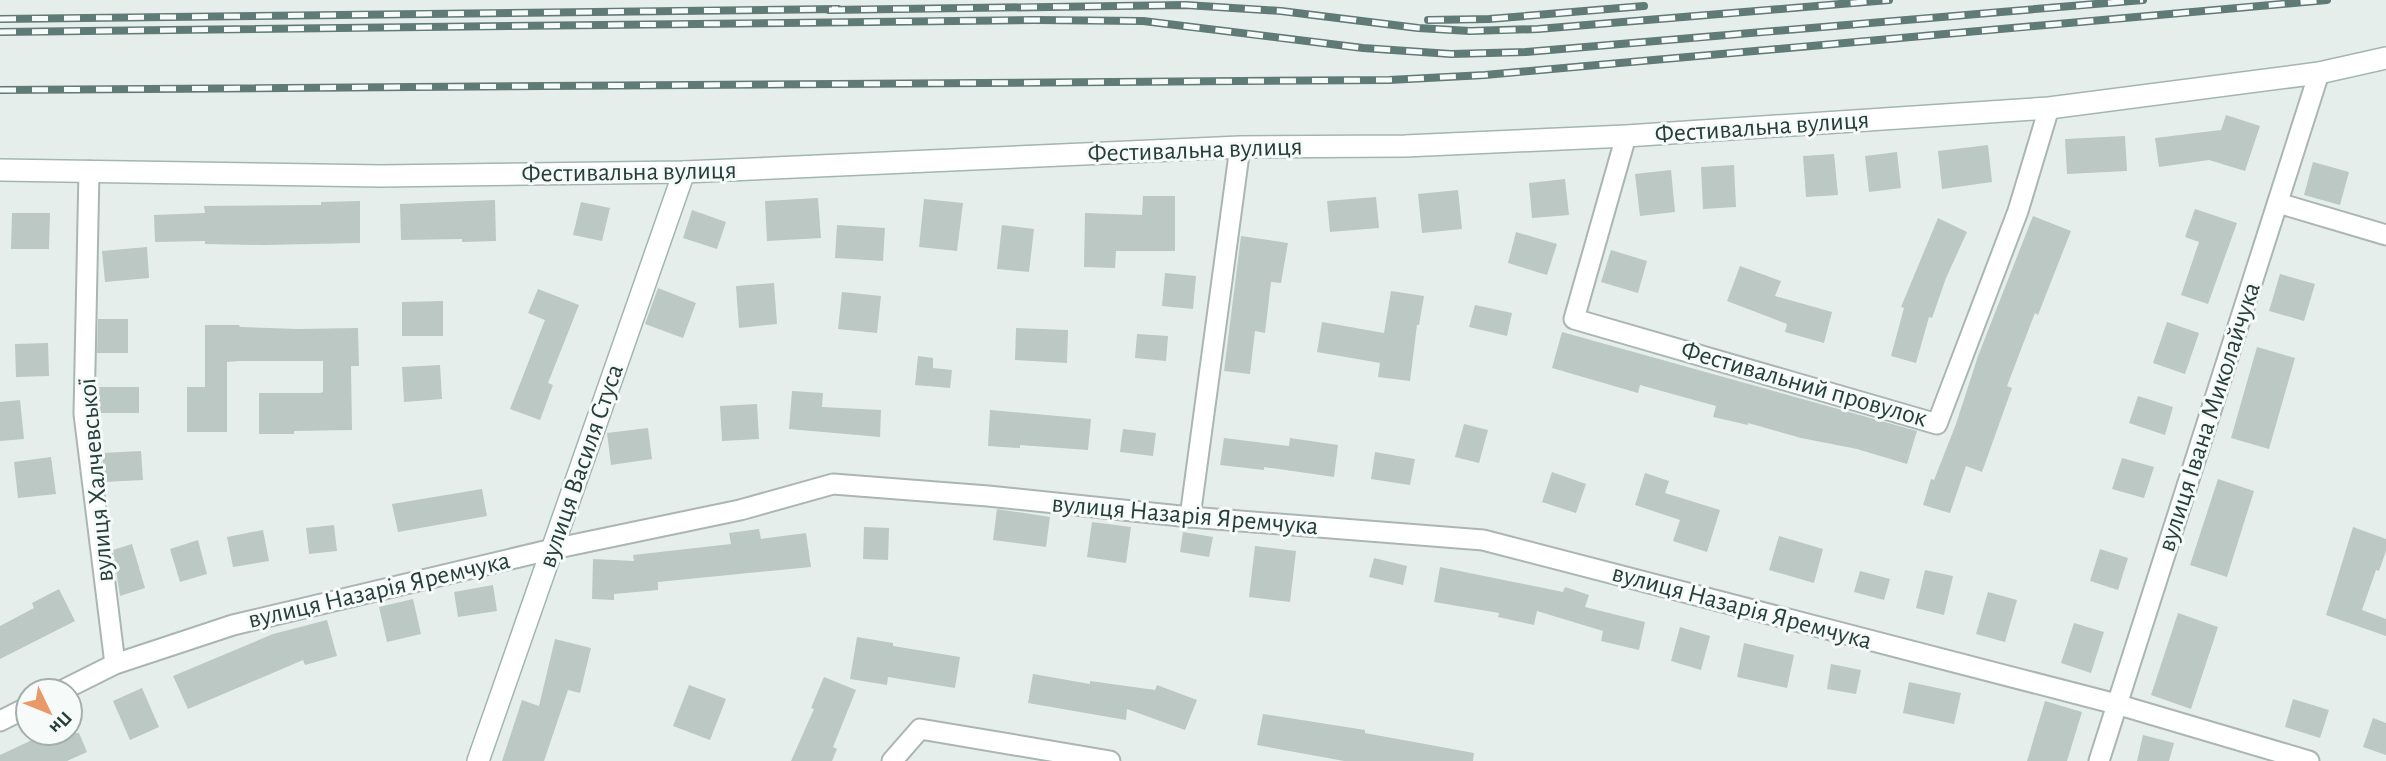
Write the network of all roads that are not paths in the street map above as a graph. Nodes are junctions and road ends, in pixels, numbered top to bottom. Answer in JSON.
{"nodes":[{"id":1,"x":2386,"y":58,"type":"edge"},
{"id":2,"x":2319,"y":73,"type":"junction"},
{"id":3,"x":2049,"y":108,"type":"junction"},
{"id":4,"x":1626,"y":136,"type":"junction"},
{"id":5,"x":1240,"y":147,"type":"junction"},
{"id":6,"x":0,"y":170,"type":"edge"},
{"id":7,"x":89,"y":171,"type":"junction"},
{"id":8,"x":684,"y":172,"type":"junction"},
{"id":9,"x":2278,"y":203,"type":"junction"},
{"id":10,"x":2386,"y":235,"type":"edge"},
{"id":11,"x":1190,"y":517,"type":"junction"},
{"id":12,"x":553,"y":549,"type":"junction"},
{"id":13,"x":115,"y":664,"type":"junction"},
{"id":14,"x":84,"y":680,"type":"edge"},
{"id":15,"x":2116,"y":704,"type":"junction"},
{"id":16,"x":478,"y":761,"type":"edge"},
{"id":17,"x":892,"y":761,"type":"edge"},
{"id":18,"x":1110,"y":761,"type":"edge"},
{"id":19,"x":2099,"y":761,"type":"edge"},
{"id":20,"x":2309,"y":761,"type":"edge"}],
"edges":[{"from":1,"to":2,"type":"street","name":"Фестивальна вулиця"},
{"from":2,"to":3,"type":"street","name":"Фестивальна вулиця"},
{"from":2,"to":9,"type":"street","name":"вулиця Івана Миколайчука"},
{"from":3,"to":4,"type":"street","name":"Фестивальна вулиця"},
{"from":3,"to":4,"type":"street","name":"Фестивальний провулок"},
{"from":4,"to":5,"type":"street","name":"Фестивальна вулиця"},
{"from":5,"to":8,"type":"street","name":"Фестивальна вулиця"},
{"from":5,"to":11,"type":"street"},
{"from":6,"to":7,"type":"street","name":"Фестивальна вулиця"},
{"from":7,"to":8,"type":"street","name":"Фестивальна вулиця"},
{"from":7,"to":13,"type":"street","name":"вулиця Халчевської"},
{"from":8,"to":12,"type":"street","name":"вулиця Василя Стуса"},
{"from":9,"to":10,"type":"street"},
{"from":9,"to":15,"type":"street","name":"вулиця Івана Миколайчука"},
{"from":11,"to":12,"type":"street","name":"вулиця Назарія Яремчука"},
{"from":11,"to":15,"type":"street","name":"вулиця Назарія Яремчука"},
{"from":12,"to":13,"type":"street","name":"вулиця Назарія Яремчука"},
{"from":12,"to":16,"type":"street","name":"вулиця Василя Стуса"},
{"from":13,"to":14,"type":"street","name":"вулиця Назарія Яремчука"},
{"from":15,"to":19,"type":"street","name":"вулиця Івана Миколайчука"},
{"from":15,"to":20,"type":"street","name":"вулиця Назарія Яремчука"},
{"from":17,"to":18,"type":"street"}]}
